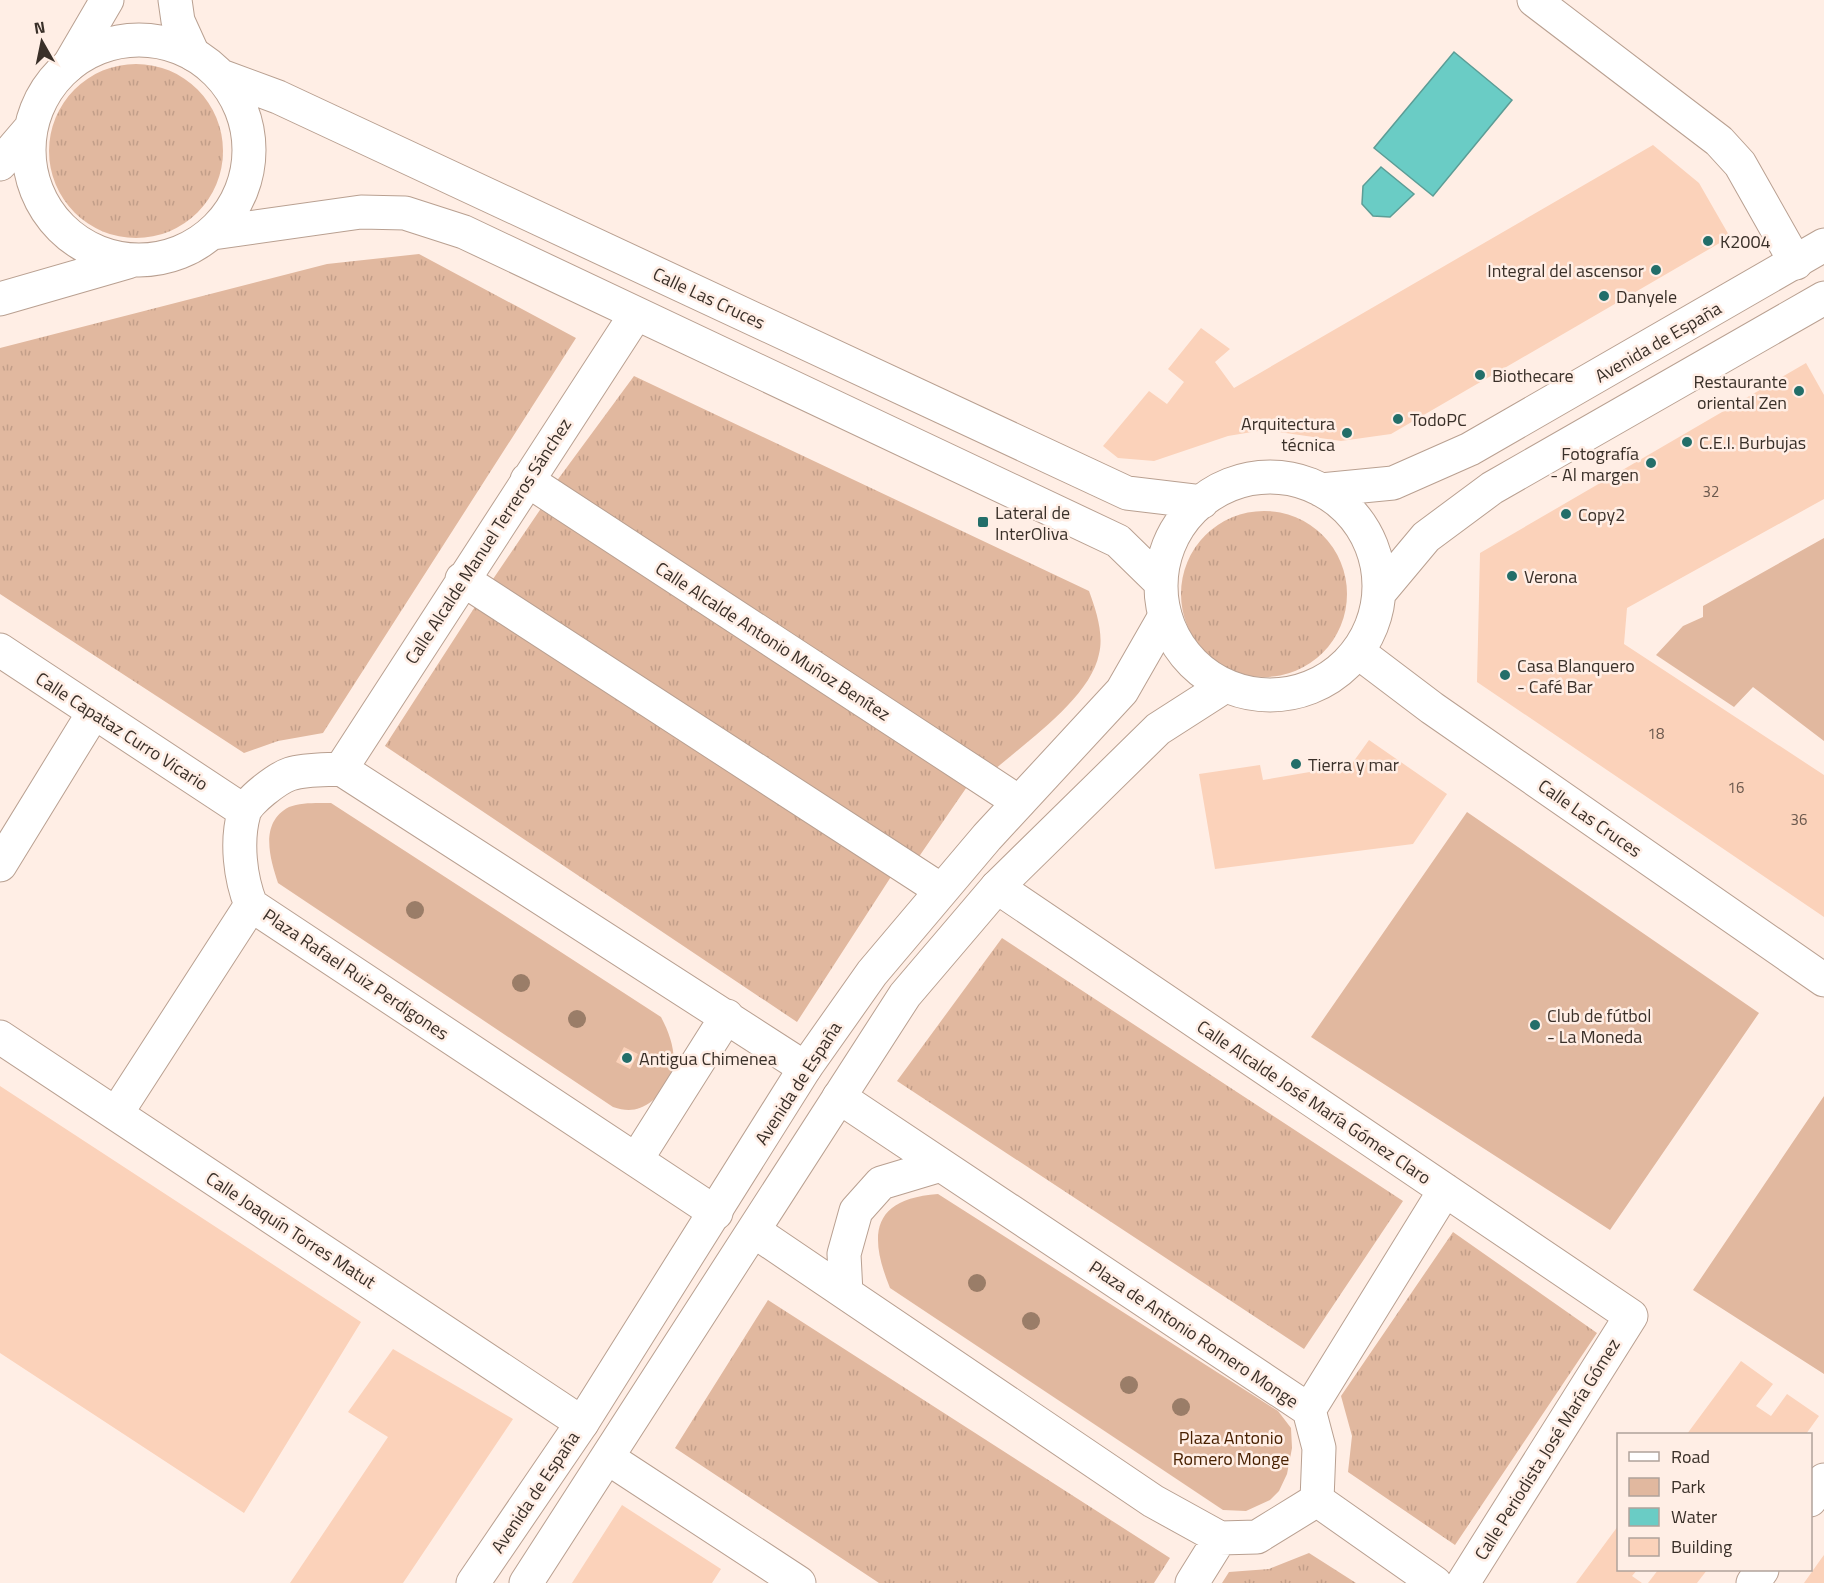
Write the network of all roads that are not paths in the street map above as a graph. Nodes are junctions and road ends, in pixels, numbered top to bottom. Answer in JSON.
{"nodes":[{"id":1,"x":107,"y":0,"type":"edge"},
{"id":2,"x":175,"y":0,"type":"edge"},
{"id":3,"x":1534,"y":0,"type":"edge"},
{"id":4,"x":194,"y":54,"type":"junction"},
{"id":5,"x":69,"y":64,"type":"junction"},
{"id":6,"x":221,"y":76,"type":"junction"},
{"id":7,"x":29,"y":130,"type":"junction"},
{"id":8,"x":0,"y":164,"type":"edge"},
{"id":9,"x":213,"y":233,"type":"junction"},
{"id":10,"x":1824,"y":245,"type":"edge"},
{"id":11,"x":130,"y":261,"type":"junction"},
{"id":12,"x":1796,"y":263,"type":"junction"},
{"id":13,"x":1824,"y":298,"type":"edge"},
{"id":14,"x":0,"y":299,"type":"edge"},
{"id":15,"x":636,"y":314,"type":"junction"},
{"id":16,"x":527,"y":480,"type":"junction"},
{"id":17,"x":1321,"y":490,"type":"junction"},
{"id":18,"x":1202,"y":502,"type":"junction"},
{"id":19,"x":462,"y":579,"type":"junction"},
{"id":20,"x":1161,"y":583,"type":"junction"},
{"id":21,"x":1380,"y":592,"type":"junction"},
{"id":22,"x":1165,"y":616,"type":"junction"},
{"id":23,"x":0,"y":650,"type":"edge"},
{"id":24,"x":1358,"y":652,"type":"junction"},
{"id":25,"x":1225,"y":686,"type":"junction"},
{"id":26,"x":94,"y":712,"type":"junction"},
{"id":27,"x":341,"y":769,"type":"junction"},
{"id":28,"x":1019,"y":802,"type":"junction"},
{"id":29,"x":244,"y":811,"type":"junction"},
{"id":30,"x":0,"y":865,"type":"edge"},
{"id":31,"x":997,"y":887,"type":"junction"},
{"id":32,"x":941,"y":891,"type":"junction"},
{"id":33,"x":251,"y":905,"type":"junction"},
{"id":34,"x":1824,"y":981,"type":"edge"},
{"id":35,"x":727,"y":1016,"type":"junction"},
{"id":36,"x":0,"y":1037,"type":"edge"},
{"id":37,"x":805,"y":1068,"type":"junction"},
{"id":38,"x":839,"y":1097,"type":"junction"},
{"id":39,"x":116,"y":1114,"type":"junction"},
{"id":40,"x":636,"y":1160,"type":"junction"},
{"id":41,"x":941,"y":1165,"type":"junction"},
{"id":42,"x":1445,"y":1190,"type":"junction"},
{"id":43,"x":716,"y":1213,"type":"junction"},
{"id":44,"x":754,"y":1231,"type":"junction"},
{"id":45,"x":846,"y":1293,"type":"junction"},
{"id":46,"x":1631,"y":1316,"type":"joint"},
{"id":47,"x":1309,"y":1410,"type":"junction"},
{"id":48,"x":582,"y":1423,"type":"junction"},
{"id":49,"x":608,"y":1458,"type":"junction"},
{"id":50,"x":1824,"y":1480,"type":"edge"},
{"id":51,"x":1812,"y":1497,"type":"edge"},
{"id":52,"x":1317,"y":1500,"type":"junction"},
{"id":53,"x":1220,"y":1538,"type":"junction"},
{"id":54,"x":473,"y":1583,"type":"edge"},
{"id":55,"x":526,"y":1583,"type":"edge"},
{"id":56,"x":799,"y":1583,"type":"edge"},
{"id":57,"x":1192,"y":1583,"type":"edge"},
{"id":58,"x":1435,"y":1583,"type":"edge"},
{"id":59,"x":1462,"y":1583,"type":"edge"}],
"edges":[{"from":1,"to":5,"type":"street"},
{"from":2,"to":4,"type":"street"},
{"from":3,"to":12,"type":"street"},
{"from":4,"to":5,"type":"street"},
{"from":4,"to":6,"type":"street"},
{"from":5,"to":7,"type":"street"},
{"from":6,"to":9,"type":"street"},
{"from":6,"to":18,"type":"street","name":"Calle Las Cruces"},
{"from":7,"to":8,"type":"street"},
{"from":7,"to":11,"type":"street"},
{"from":9,"to":11,"type":"street"},
{"from":9,"to":15,"type":"street"},
{"from":10,"to":12,"type":"street","name":"Avenida de España"},
{"from":11,"to":14,"type":"street"},
{"from":12,"to":17,"type":"street","name":"Avenida de España"},
{"from":13,"to":21,"type":"street"},
{"from":15,"to":16,"type":"street","name":"Calle Alcalde Manuel Terreros Sánchez"},
{"from":15,"to":20,"type":"street"},
{"from":16,"to":19,"type":"street","name":"Calle Alcalde Manuel Terreros Sánchez"},
{"from":16,"to":28,"type":"street","name":"Calle Alcalde Antonio Muñoz Benítez"},
{"from":17,"to":18,"type":"street"},
{"from":17,"to":21,"type":"street"},
{"from":18,"to":20,"type":"street"},
{"from":19,"to":27,"type":"street","name":"Calle Alcalde Manuel Terreros Sánchez"},
{"from":19,"to":32,"type":"street"},
{"from":20,"to":22,"type":"street"},
{"from":21,"to":24,"type":"street"},
{"from":22,"to":25,"type":"street"},
{"from":22,"to":28,"type":"street","name":"Avenida de España"},
{"from":23,"to":26,"type":"street","name":"Calle Capataz Curro Vicario"},
{"from":24,"to":25,"type":"street"},
{"from":24,"to":34,"type":"street","name":"Calle Las Cruces"},
{"from":25,"to":31,"type":"street"},
{"from":26,"to":29,"type":"street","name":"Calle Capataz Curro Vicario"},
{"from":26,"to":30,"type":"street"},
{"from":27,"to":29,"type":"street"},
{"from":27,"to":35,"type":"street"},
{"from":28,"to":32,"type":"street","name":"Avenida de España"},
{"from":29,"to":33,"type":"street","name":"Plaza Rafael Ruiz Perdigones"},
{"from":31,"to":38,"type":"street"},
{"from":31,"to":42,"type":"street","name":"Calle Alcalde José María Gómez Claro"},
{"from":32,"to":37,"type":"street","name":"Avenida de España"},
{"from":33,"to":39,"type":"street"},
{"from":33,"to":40,"type":"street","name":"Plaza Rafael Ruiz Perdigones"},
{"from":35,"to":37,"type":"street"},
{"from":35,"to":40,"type":"street"},
{"from":36,"to":39,"type":"street","name":"Calle Joaquín Torres Matut"},
{"from":37,"to":43,"type":"street","name":"Avenida de España"},
{"from":38,"to":41,"type":"street","name":"Plaza de Antonio Romero Monge"},
{"from":38,"to":44,"type":"street"},
{"from":39,"to":48,"type":"street","name":"Calle Joaquín Torres Matut"},
{"from":40,"to":43,"type":"street","name":"Plaza Rafael Ruiz Perdigones"},
{"from":41,"to":45,"type":"street"},
{"from":41,"to":47,"type":"street","name":"Plaza de Antonio Romero Monge"},
{"from":42,"to":46,"type":"street","name":"Calle Alcalde José María Gómez Claro"},
{"from":42,"to":47,"type":"street"},
{"from":43,"to":48,"type":"street","name":"Avenida de España"},
{"from":44,"to":45,"type":"street"},
{"from":44,"to":49,"type":"street"},
{"from":45,"to":53,"type":"street"},
{"from":46,"to":59,"type":"street","name":"Calle Periodista José María Gómez"},
{"from":47,"to":52,"type":"street","name":"Plaza de Antonio Romero Monge"},
{"from":48,"to":54,"type":"street","name":"Avenida de España"},
{"from":49,"to":55,"type":"street"},
{"from":49,"to":56,"type":"street"},
{"from":50,"to":51,"type":"street"},
{"from":52,"to":53,"type":"street"},
{"from":52,"to":58,"type":"street"},
{"from":53,"to":57,"type":"street"}]}
